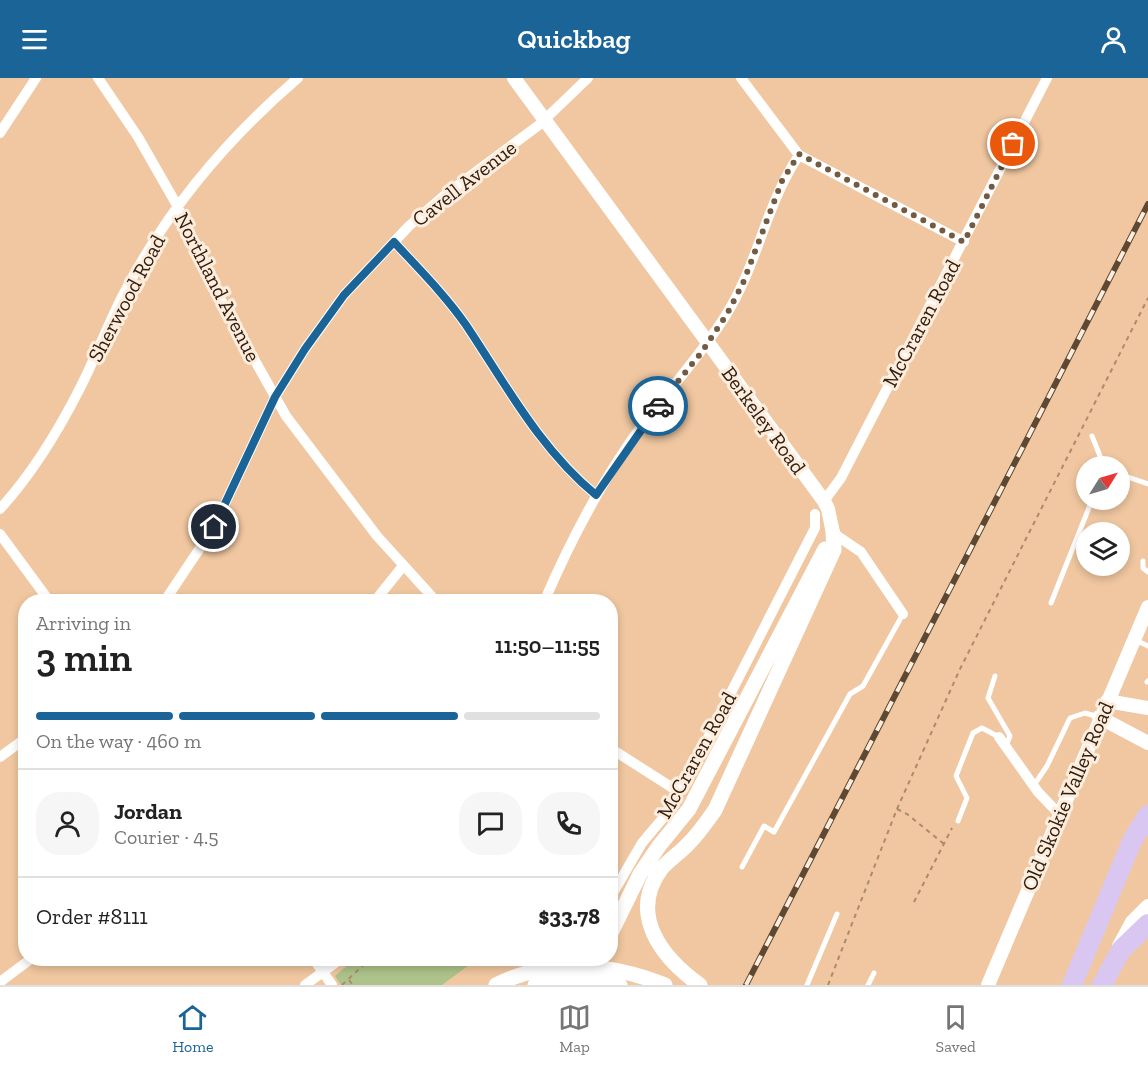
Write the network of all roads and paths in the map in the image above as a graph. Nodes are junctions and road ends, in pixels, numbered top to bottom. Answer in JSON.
{"nodes":[{"id":1,"x":36,"y":78,"type":"edge"},
{"id":2,"x":98,"y":78,"type":"edge"},
{"id":3,"x":298,"y":78,"type":"edge"},
{"id":4,"x":514,"y":78,"type":"edge"},
{"id":5,"x":588,"y":78,"type":"edge"},
{"id":6,"x":741,"y":78,"type":"edge"},
{"id":7,"x":1047,"y":78,"type":"edge"},
{"id":8,"x":545,"y":119,"type":"junction"},
{"id":9,"x":0,"y":133,"type":"edge"},
{"id":10,"x":799,"y":154,"type":"junction"},
{"id":11,"x":178,"y":207,"type":"junction"},
{"id":12,"x":394,"y":242,"type":"junction"},
{"id":13,"x":964,"y":242,"type":"junction"},
{"id":14,"x":1148,"y":298,"type":"edge"},
{"id":15,"x":708,"y":342,"type":"junction"},
{"id":16,"x":275,"y":397,"type":"junction"},
{"id":17,"x":1092,"y":436,"type":"dead end"},
{"id":18,"x":1100,"y":456,"type":"edge"},
{"id":19,"x":1130,"y":478,"type":"edge"},
{"id":20,"x":1148,"y":484,"type":"edge"},
{"id":21,"x":596,"y":495,"type":"junction"},
{"id":22,"x":824,"y":501,"type":"junction"},
{"id":23,"x":0,"y":509,"type":"edge"},
{"id":24,"x":1088,"y":510,"type":"edge"},
{"id":25,"x":815,"y":514,"type":"dead end"},
{"id":26,"x":833,"y":533,"type":"junction"},
{"id":27,"x":0,"y":534,"type":"edge"},
{"id":28,"x":1143,"y":561,"type":"dead end"},
{"id":29,"x":403,"y":566,"type":"junction"},
{"id":30,"x":1148,"y":572,"type":"edge"},
{"id":31,"x":44,"y":594,"type":"edge"},
{"id":32,"x":169,"y":594,"type":"edge"},
{"id":33,"x":380,"y":594,"type":"edge"},
{"id":34,"x":429,"y":594,"type":"edge"},
{"id":35,"x":547,"y":594,"type":"edge"},
{"id":36,"x":1051,"y":603,"type":"dead end"},
{"id":37,"x":1148,"y":607,"type":"edge"},
{"id":38,"x":903,"y":614,"type":"joint"},
{"id":39,"x":1133,"y":639,"type":"junction"},
{"id":40,"x":1148,"y":646,"type":"edge"},
{"id":41,"x":995,"y":676,"type":"dead end"},
{"id":42,"x":1107,"y":701,"type":"junction"},
{"id":43,"x":1148,"y":708,"type":"edge"},
{"id":44,"x":1099,"y":717,"type":"junction"},
{"id":45,"x":1003,"y":741,"type":"junction"},
{"id":46,"x":1148,"y":743,"type":"edge"},
{"id":47,"x":18,"y":744,"type":"edge"},
{"id":48,"x":618,"y":753,"type":"edge"},
{"id":49,"x":0,"y":756,"type":"edge"},
{"id":50,"x":1033,"y":786,"type":"junction"},
{"id":51,"x":679,"y":792,"type":"junction"},
{"id":52,"x":897,"y":809,"type":"junction"},
{"id":53,"x":1060,"y":815,"type":"junction"},
{"id":54,"x":1148,"y":815,"type":"edge"},
{"id":55,"x":958,"y":821,"type":"dead end"},
{"id":56,"x":952,"y":828,"type":"dead end"},
{"id":57,"x":944,"y":844,"type":"junction"},
{"id":58,"x":742,"y":867,"type":"dead end"},
{"id":59,"x":618,"y":884,"type":"edge"},
{"id":60,"x":914,"y":902,"type":"dead end"},
{"id":61,"x":1148,"y":906,"type":"edge"},
{"id":62,"x":837,"y":914,"type":"dead end"},
{"id":63,"x":618,"y":919,"type":"edge"},
{"id":64,"x":1148,"y":924,"type":"edge"},
{"id":65,"x":22,"y":966,"type":"edge"},
{"id":66,"x":319,"y":966,"type":"edge"},
{"id":67,"x":331,"y":966,"type":"edge"},
{"id":68,"x":363,"y":966,"type":"edge"},
{"id":69,"x":323,"y":972,"type":"junction"},
{"id":70,"x":579,"y":973,"type":"junction"},
{"id":71,"x":874,"y":973,"type":"dead end"},
{"id":72,"x":1106,"y":976,"type":"edge"},
{"id":73,"x":349,"y":980,"type":"junction"},
{"id":74,"x":619,"y":980,"type":"edge"},
{"id":75,"x":0,"y":982,"type":"edge"},
{"id":76,"x":540,"y":984,"type":"edge"},
{"id":77,"x":305,"y":985,"type":"edge"},
{"id":78,"x":332,"y":985,"type":"edge"},
{"id":79,"x":342,"y":985,"type":"edge"},
{"id":80,"x":353,"y":985,"type":"edge"},
{"id":81,"x":496,"y":985,"type":"edge"},
{"id":82,"x":665,"y":985,"type":"edge"},
{"id":83,"x":700,"y":985,"type":"edge"},
{"id":84,"x":807,"y":985,"type":"edge"},
{"id":85,"x":828,"y":985,"type":"edge"},
{"id":86,"x":868,"y":985,"type":"edge"},
{"id":87,"x":988,"y":985,"type":"edge"},
{"id":88,"x":1072,"y":985,"type":"edge"}],
"edges":[{"from":1,"to":9,"type":"street"},
{"from":2,"to":11,"type":"street","name":"Northland Avenue"},
{"from":3,"to":11,"type":"street","name":"Sherwood Road"},
{"from":4,"to":8,"type":"street","name":"Berkeley Road"},
{"from":5,"to":8,"type":"street","name":"Cavell Avenue"},
{"from":6,"to":10,"type":"street"},
{"from":7,"to":13,"type":"street","name":"McCraren Road"},
{"from":8,"to":12,"type":"street","name":"Cavell Avenue"},
{"from":8,"to":15,"type":"street","name":"Berkeley Road"},
{"from":10,"to":13,"type":"street"},
{"from":10,"to":15,"type":"street"},
{"from":11,"to":16,"type":"street","name":"Northland Avenue"},
{"from":11,"to":23,"type":"street","name":"Sherwood Road"},
{"from":12,"to":16,"type":"street","name":"Cavell Avenue"},
{"from":12,"to":21,"type":"street"},
{"from":13,"to":22,"type":"street","name":"McCraren Road"},
{"from":14,"to":52,"type":"path"},
{"from":15,"to":21,"type":"street"},
{"from":15,"to":22,"type":"street","name":"Berkeley Road"},
{"from":16,"to":29,"type":"street","name":"Northland Avenue"},
{"from":16,"to":32,"type":"street","name":"Cavell Avenue"},
{"from":17,"to":18,"type":"lane"},
{"from":19,"to":20,"type":"lane"},
{"from":21,"to":35,"type":"street"},
{"from":22,"to":26,"type":"street","name":"Berkeley Road"},
{"from":24,"to":36,"type":"lane"},
{"from":25,"to":51,"type":"street","name":"McCraren Road"},
{"from":26,"to":38,"type":"street"},
{"from":26,"to":63,"type":"main road"},
{"from":26,"to":83,"type":"main road"},
{"from":27,"to":31,"type":"street"},
{"from":28,"to":30,"type":"lane"},
{"from":29,"to":33,"type":"street"},
{"from":29,"to":34,"type":"street","name":"Northland Avenue"},
{"from":37,"to":39,"type":"street","name":"Old Skokie Valley Road"},
{"from":38,"to":58,"type":"lane"},
{"from":39,"to":40,"type":"lane"},
{"from":39,"to":42,"type":"street","name":"Old Skokie Valley Road"},
{"from":41,"to":45,"type":"lane"},
{"from":42,"to":43,"type":"street"},
{"from":42,"to":44,"type":"street","name":"Old Skokie Valley Road"},
{"from":44,"to":46,"type":"street"},
{"from":44,"to":50,"type":"lane"},
{"from":44,"to":53,"type":"street","name":"Old Skokie Valley Road"},
{"from":45,"to":50,"type":"street"},
{"from":45,"to":55,"type":"lane"},
{"from":47,"to":49,"type":"street"},
{"from":48,"to":51,"type":"street"},
{"from":50,"to":53,"type":"street"},
{"from":51,"to":59,"type":"street","name":"McCraren Road"},
{"from":52,"to":57,"type":"path"},
{"from":52,"to":85,"type":"path"},
{"from":53,"to":87,"type":"street","name":"Old Skokie Valley Road"},
{"from":54,"to":88,"type":"highway"},
{"from":56,"to":57,"type":"path"},
{"from":57,"to":60,"type":"path"},
{"from":61,"to":72,"type":"street"},
{"from":62,"to":84,"type":"lane"},
{"from":64,"to":72,"type":"highway"},
{"from":65,"to":75,"type":"street"},
{"from":66,"to":69,"type":"street"},
{"from":67,"to":69,"type":"street"},
{"from":68,"to":73,"type":"path"},
{"from":69,"to":77,"type":"street"},
{"from":69,"to":78,"type":"street"},
{"from":70,"to":74,"type":"main road"},
{"from":70,"to":76,"type":"main road"},
{"from":70,"to":81,"type":"main road"},
{"from":71,"to":86,"type":"lane"},
{"from":73,"to":79,"type":"path"},
{"from":73,"to":80,"type":"path"},
{"from":74,"to":82,"type":"main road"}]}
